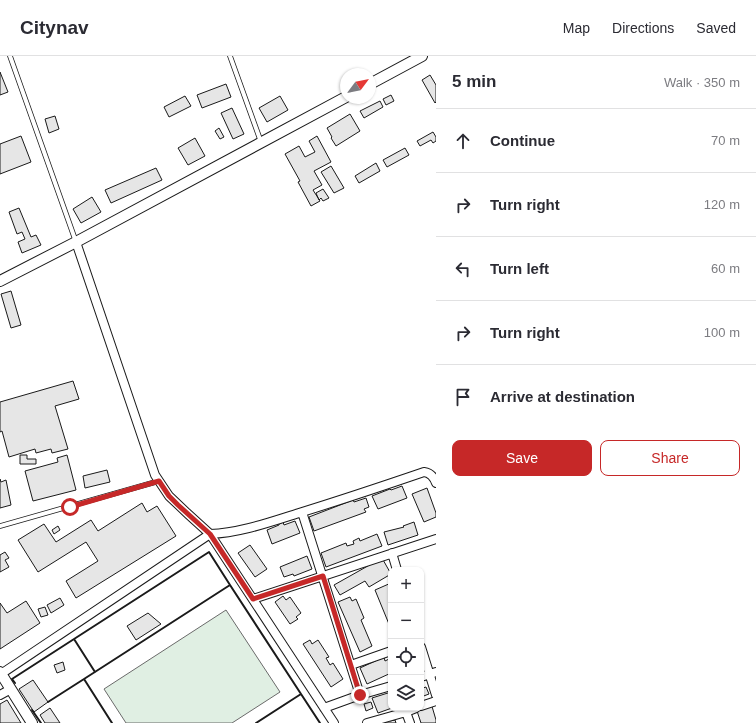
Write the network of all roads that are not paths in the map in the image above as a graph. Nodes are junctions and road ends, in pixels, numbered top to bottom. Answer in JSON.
{"nodes":[{"id":1,"x":10,"y":56,"type":"edge"},
{"id":2,"x":230,"y":56,"type":"edge"},
{"id":3,"x":422,"y":56,"type":"edge"},
{"id":4,"x":376,"y":81,"type":"edge"},
{"id":5,"x":340,"y":100,"type":"edge"},
{"id":6,"x":261,"y":142,"type":"junction"},
{"id":7,"x":76,"y":242,"type":"junction"},
{"id":8,"x":0,"y":281,"type":"edge"},
{"id":9,"x":159,"y":481,"type":"junction"},
{"id":10,"x":436,"y":483,"type":"edge"},
{"id":11,"x":302,"y":512,"type":"junction"},
{"id":12,"x":0,"y":526,"type":"edge"},
{"id":13,"x":210,"y":534,"type":"junction"},
{"id":14,"x":436,"y":539,"type":"edge"},
{"id":15,"x":392,"y":553,"type":"junction"},
{"id":16,"x":396,"y":567,"type":"edge"},
{"id":17,"x":323,"y":576,"type":"junction"},
{"id":18,"x":253,"y":599,"type":"junction"},
{"id":19,"x":388,"y":652,"type":"edge"},
{"id":20,"x":424,"y":654,"type":"edge"},
{"id":21,"x":351,"y":665,"type":"junction"},
{"id":22,"x":1,"y":673,"type":"edge"},
{"id":23,"x":433,"y":673,"type":"edge"},
{"id":24,"x":388,"y":687,"type":"edge"},
{"id":25,"x":11,"y":689,"type":"junction"},
{"id":26,"x":0,"y":695,"type":"edge"},
{"id":27,"x":360,"y":695,"type":"junction"},
{"id":28,"x":436,"y":695,"type":"edge"},
{"id":29,"x":436,"y":701,"type":"edge"},
{"id":30,"x":424,"y":705,"type":"edge"},
{"id":31,"x":324,"y":708,"type":"junction"},
{"id":32,"x":406,"y":712,"type":"joint"},
{"id":33,"x":32,"y":723,"type":"edge"},
{"id":34,"x":334,"y":723,"type":"edge"},
{"id":35,"x":367,"y":723,"type":"edge"},
{"id":36,"x":410,"y":723,"type":"edge"}],
"edges":[{"from":1,"to":7,"type":"lane"},
{"from":2,"to":6,"type":"lane"},
{"from":3,"to":4,"type":"street"},
{"from":5,"to":6,"type":"street"},
{"from":6,"to":7,"type":"street"},
{"from":7,"to":8,"type":"street"},
{"from":7,"to":9,"type":"street"},
{"from":9,"to":12,"type":"lane"},
{"from":9,"to":13,"type":"street"},
{"from":10,"to":11,"type":"street"},
{"from":11,"to":13,"type":"street"},
{"from":11,"to":17,"type":"street"},
{"from":13,"to":18,"type":"street"},
{"from":13,"to":22,"type":"street"},
{"from":14,"to":15,"type":"street"},
{"from":15,"to":16,"type":"street"},
{"from":15,"to":17,"type":"street"},
{"from":17,"to":18,"type":"street"},
{"from":17,"to":21,"type":"street"},
{"from":18,"to":31,"type":"street"},
{"from":19,"to":21,"type":"street"},
{"from":20,"to":23,"type":"street"},
{"from":21,"to":27,"type":"street"},
{"from":22,"to":25,"type":"street"},
{"from":23,"to":28,"type":"street"},
{"from":24,"to":27,"type":"street"},
{"from":25,"to":26,"type":"street"},
{"from":25,"to":33,"type":"street"},
{"from":27,"to":31,"type":"street"},
{"from":29,"to":30,"type":"street"},
{"from":31,"to":34,"type":"street"},
{"from":32,"to":35,"type":"street"},
{"from":32,"to":36,"type":"street"}]}
